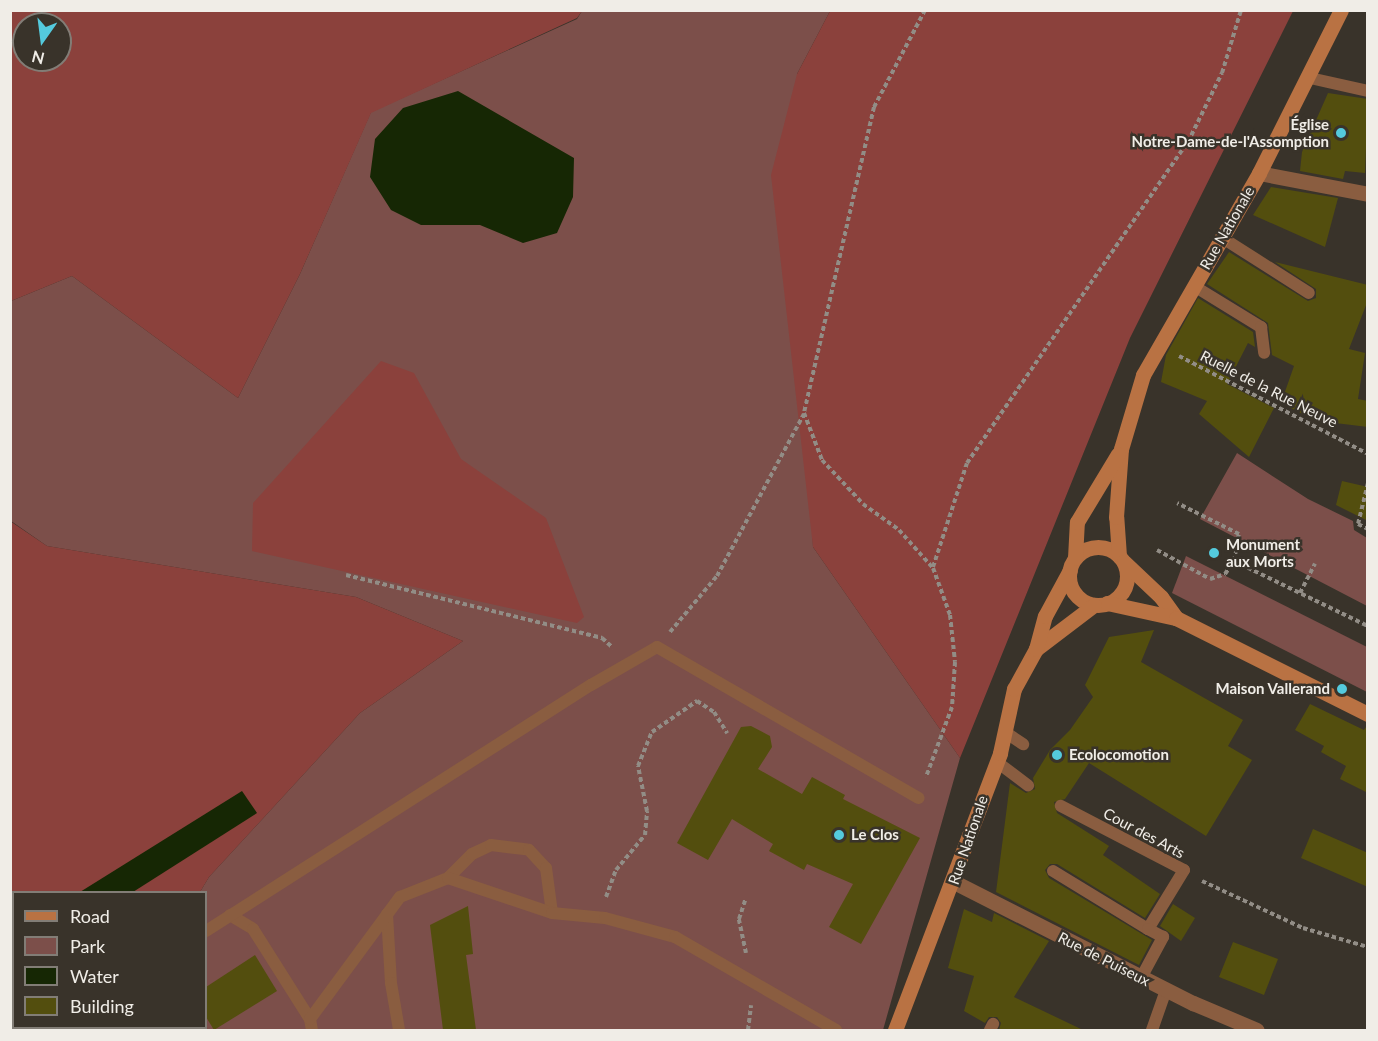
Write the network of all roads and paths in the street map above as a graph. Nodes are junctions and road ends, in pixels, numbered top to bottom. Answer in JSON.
{"nodes":[{"id":1,"x":926,"y":10,"type":"edge"},
{"id":2,"x":1241,"y":10,"type":"edge"},
{"id":3,"x":1341,"y":10,"type":"edge"},
{"id":4,"x":1310,"y":78,"type":"junction"},
{"id":5,"x":1368,"y":91,"type":"edge"},
{"id":6,"x":1259,"y":173,"type":"junction"},
{"id":7,"x":1368,"y":194,"type":"edge"},
{"id":8,"x":1221,"y":237,"type":"junction"},
{"id":9,"x":1194,"y":285,"type":"junction"},
{"id":10,"x":1308,"y":292,"type":"dead end"},
{"id":11,"x":1159,"y":346,"type":"junction"},
{"id":12,"x":1264,"y":353,"type":"dead end"},
{"id":13,"x":804,"y":413,"type":"junction"},
{"id":14,"x":1121,"y":449,"type":"junction"},
{"id":15,"x":1368,"y":454,"type":"edge"},
{"id":16,"x":1368,"y":483,"type":"edge"},
{"id":17,"x":1177,"y":503,"type":"dead end"},
{"id":18,"x":1368,"y":530,"type":"edge"},
{"id":19,"x":1157,"y":550,"type":"dead end"},
{"id":20,"x":1121,"y":559,"type":"junction"},
{"id":21,"x":1234,"y":561,"type":"junction"},
{"id":22,"x":1072,"y":564,"type":"junction"},
{"id":23,"x":1315,"y":564,"type":"dead end"},
{"id":24,"x":933,"y":568,"type":"junction"},
{"id":25,"x":345,"y":575,"type":"dead end"},
{"id":26,"x":1300,"y":593,"type":"junction"},
{"id":27,"x":1101,"y":604,"type":"junction"},
{"id":28,"x":1176,"y":618,"type":"junction"},
{"id":29,"x":1368,"y":626,"type":"edge"},
{"id":30,"x":657,"y":647,"type":"junction"},
{"id":31,"x":1036,"y":649,"type":"junction"},
{"id":32,"x":632,"y":664,"type":"junction"},
{"id":33,"x":1368,"y":714,"type":"edge"},
{"id":34,"x":1005,"y":732,"type":"junction"},
{"id":35,"x":727,"y":734,"type":"dead end"},
{"id":36,"x":1023,"y":744,"type":"dead end"},
{"id":37,"x":997,"y":762,"type":"junction"},
{"id":38,"x":1028,"y":785,"type":"dead end"},
{"id":39,"x":919,"y":798,"type":"joint"},
{"id":40,"x":1061,"y":806,"type":"dead end"},
{"id":41,"x":1184,"y":870,"type":"junction"},
{"id":42,"x":1053,"y":871,"type":"dead end"},
{"id":43,"x":448,"y":878,"type":"junction"},
{"id":44,"x":954,"y":882,"type":"junction"},
{"id":45,"x":552,"y":913,"type":"junction"},
{"id":46,"x":387,"y":914,"type":"junction"},
{"id":47,"x":230,"y":915,"type":"junction"},
{"id":48,"x":605,"y":918,"type":"junction"},
{"id":49,"x":1148,"y":929,"type":"junction"},
{"id":50,"x":207,"y":930,"type":"edge"},
{"id":51,"x":1368,"y":947,"type":"edge"},
{"id":52,"x":1141,"y":978,"type":"junction"},
{"id":53,"x":1166,"y":990,"type":"junction"},
{"id":54,"x":311,"y":1025,"type":"edge"},
{"id":55,"x":399,"y":1030,"type":"edge"},
{"id":56,"x":836,"y":1030,"type":"edge"},
{"id":57,"x":895,"y":1030,"type":"edge"},
{"id":58,"x":1152,"y":1030,"type":"edge"},
{"id":59,"x":1257,"y":1030,"type":"edge"}],
"edges":[{"from":1,"to":13,"type":"path"},
{"from":2,"to":24,"type":"path"},
{"from":3,"to":4,"type":"street","name":"Rue Nationale"},
{"from":4,"to":5,"type":"lane"},
{"from":4,"to":6,"type":"street","name":"Rue Nationale"},
{"from":6,"to":7,"type":"street"},
{"from":6,"to":8,"type":"street","name":"Rue Nationale"},
{"from":8,"to":9,"type":"street","name":"Rue Nationale"},
{"from":8,"to":10,"type":"lane"},
{"from":9,"to":11,"type":"street","name":"Rue Nationale"},
{"from":9,"to":12,"type":"lane"},
{"from":11,"to":14,"type":"street","name":"Rue Nationale"},
{"from":11,"to":15,"type":"path","name":"Ruelle de la Rue Neuve"},
{"from":13,"to":24,"type":"path"},
{"from":13,"to":30,"type":"path"},
{"from":14,"to":20,"type":"street","name":"Rue Nationale"},
{"from":14,"to":22,"type":"street","name":"Rue Nationale"},
{"from":16,"to":18,"type":"path"},
{"from":17,"to":21,"type":"path"},
{"from":19,"to":21,"type":"path"},
{"from":20,"to":22,"type":"street"},
{"from":20,"to":27,"type":"street"},
{"from":20,"to":28,"type":"street"},
{"from":21,"to":26,"type":"path"},
{"from":22,"to":27,"type":"street"},
{"from":22,"to":31,"type":"street","name":"Rue Nationale"},
{"from":23,"to":26,"type":"path"},
{"from":24,"to":39,"type":"path"},
{"from":25,"to":32,"type":"path"},
{"from":26,"to":29,"type":"path"},
{"from":27,"to":28,"type":"street"},
{"from":27,"to":31,"type":"street","name":"Rue Nationale"},
{"from":28,"to":33,"type":"street"},
{"from":30,"to":32,"type":"lane"},
{"from":30,"to":39,"type":"lane"},
{"from":31,"to":34,"type":"street","name":"Rue Nationale"},
{"from":32,"to":47,"type":"lane"},
{"from":34,"to":36,"type":"lane"},
{"from":34,"to":37,"type":"street","name":"Rue Nationale"},
{"from":35,"to":48,"type":"path"},
{"from":37,"to":38,"type":"lane"},
{"from":37,"to":44,"type":"street","name":"Rue Nationale"},
{"from":40,"to":41,"type":"lane","name":"Cour des Arts"},
{"from":41,"to":49,"type":"lane","name":"Cour des Arts"},
{"from":41,"to":51,"type":"path"},
{"from":42,"to":49,"type":"lane"},
{"from":43,"to":45,"type":"lane"},
{"from":43,"to":45,"type":"lane"},
{"from":43,"to":46,"type":"lane"},
{"from":44,"to":52,"type":"street","name":"Rue de Puiseux"},
{"from":44,"to":57,"type":"street","name":"Rue Nationale"},
{"from":45,"to":48,"type":"lane"},
{"from":46,"to":54,"type":"lane"},
{"from":46,"to":55,"type":"lane"},
{"from":47,"to":50,"type":"lane"},
{"from":47,"to":54,"type":"lane"},
{"from":48,"to":56,"type":"lane"},
{"from":49,"to":52,"type":"lane"},
{"from":52,"to":53,"type":"street","name":"Rue de Puiseux"},
{"from":53,"to":58,"type":"lane"},
{"from":53,"to":59,"type":"street","name":"Rue de Puiseux"}]}
